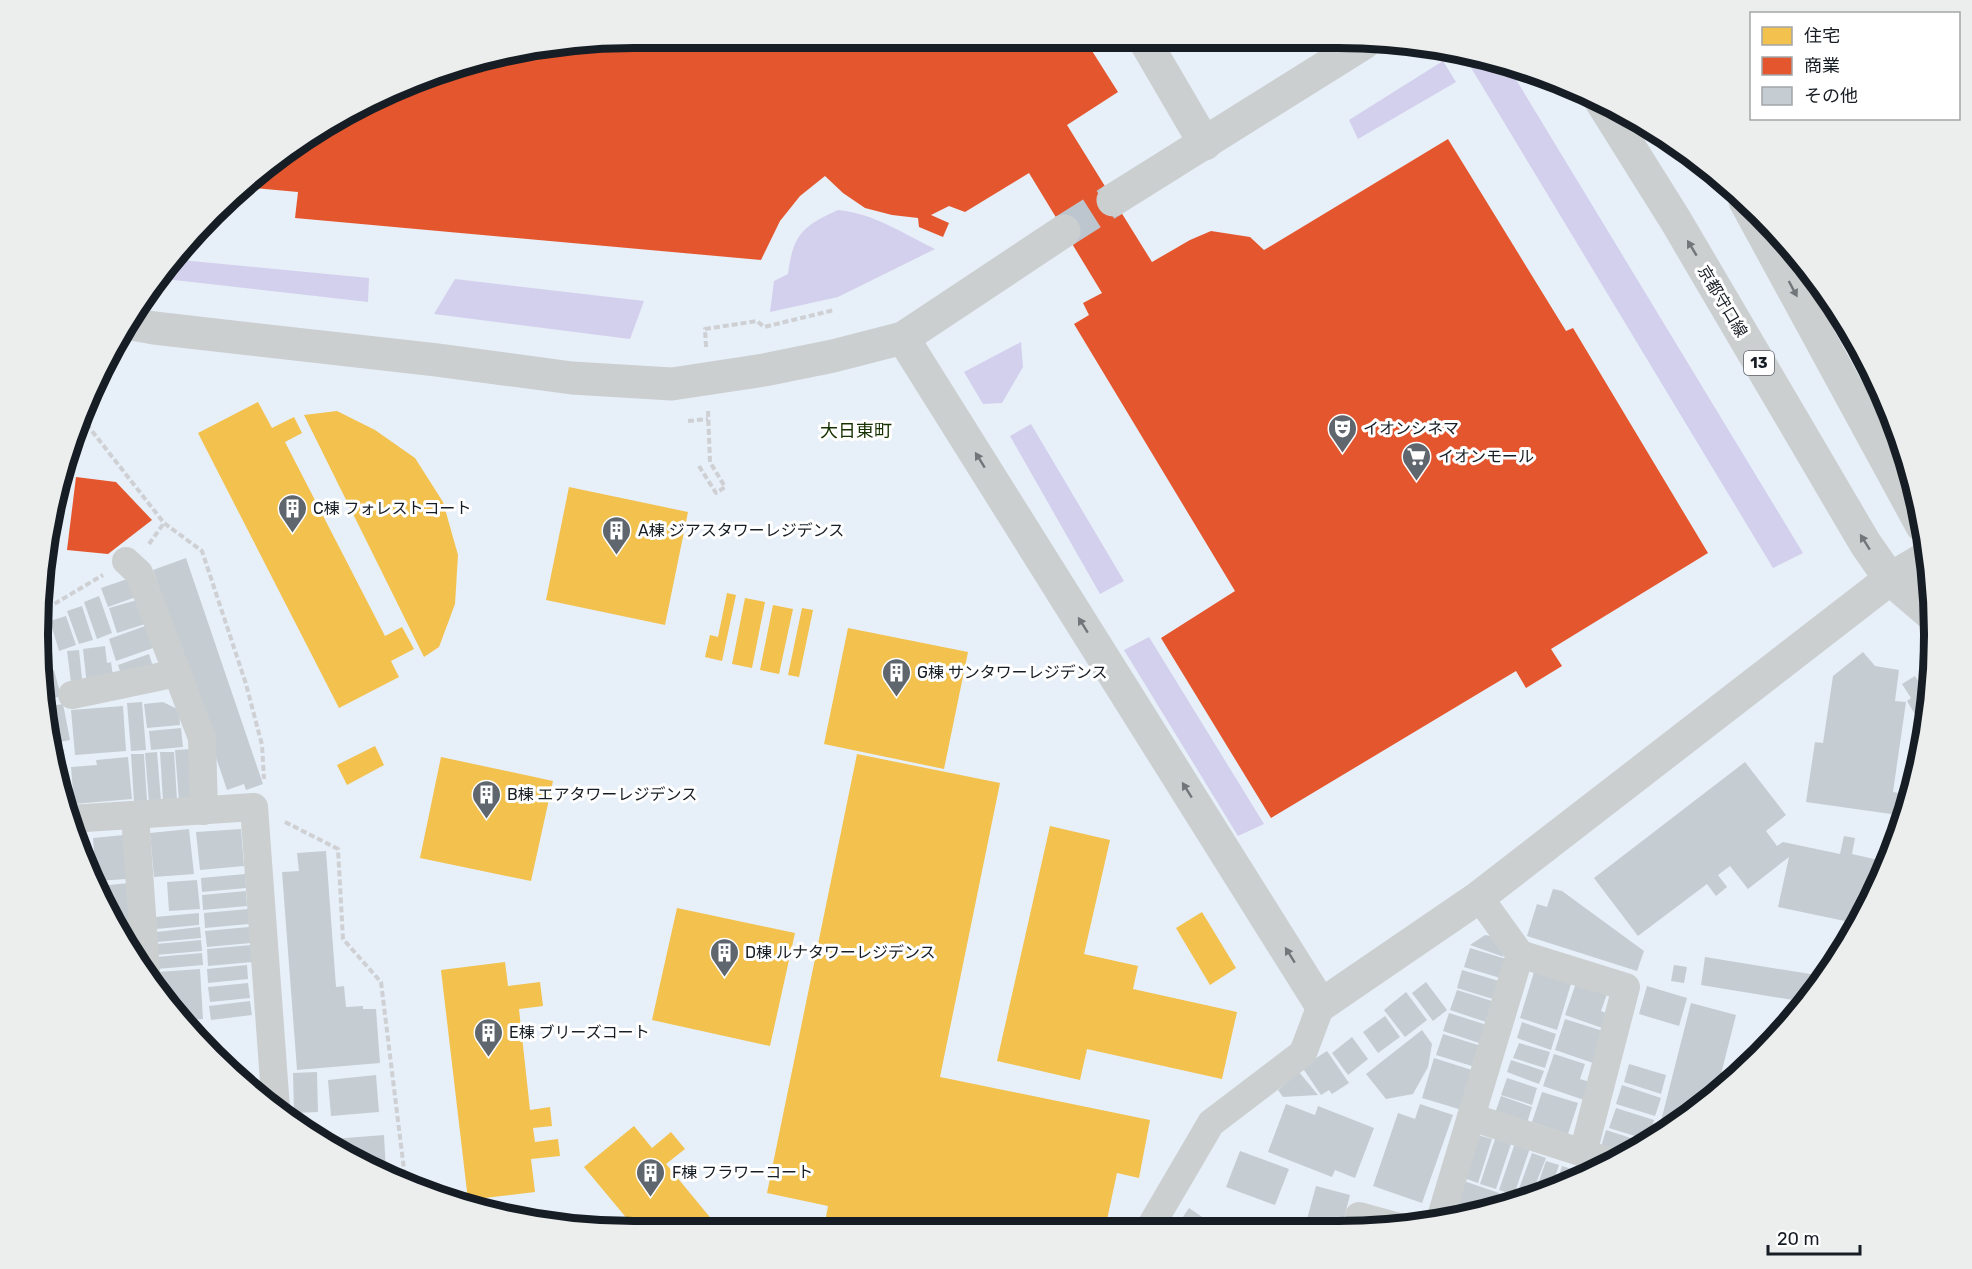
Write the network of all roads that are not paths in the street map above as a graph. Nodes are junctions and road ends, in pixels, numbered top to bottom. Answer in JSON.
{"nodes":[{"id":1,"x":1150,"y":48,"type":"edge"},
{"id":2,"x":1170,"y":48,"type":"edge"},
{"id":3,"x":1355,"y":48,"type":"edge"},
{"id":4,"x":1610,"y":115,"type":"edge"},
{"id":5,"x":1214,"y":139,"type":"junction"},
{"id":6,"x":1113,"y":200,"type":"tunnel mouth"},
{"id":7,"x":1064,"y":231,"type":"tunnel mouth"},
{"id":8,"x":1762,"y":231,"type":"edge"},
{"id":9,"x":137,"y":325,"type":"edge"},
{"id":10,"x":903,"y":338,"type":"junction"},
{"id":11,"x":1906,"y":491,"type":"edge"},
{"id":12,"x":126,"y":561,"type":"dead end"},
{"id":13,"x":1919,"y":562,"type":"edge"},
{"id":14,"x":1890,"y":579,"type":"junction"},
{"id":15,"x":1923,"y":608,"type":"edge"},
{"id":16,"x":177,"y":673,"type":"junction"},
{"id":17,"x":72,"y":695,"type":"dead end"},
{"id":18,"x":204,"y":811,"type":"junction"},
{"id":19,"x":135,"y":815,"type":"junction"},
{"id":20,"x":78,"y":819,"type":"edge"},
{"id":21,"x":1479,"y":897,"type":"junction"},
{"id":22,"x":133,"y":938,"type":"edge"},
{"id":23,"x":1520,"y":954,"type":"junction"},
{"id":24,"x":1321,"y":1005,"type":"junction"},
{"id":25,"x":275,"y":1099,"type":"edge"},
{"id":26,"x":1471,"y":1117,"type":"junction"},
{"id":27,"x":1582,"y":1153,"type":"junction"},
{"id":28,"x":1601,"y":1159,"type":"edge"},
{"id":29,"x":1443,"y":1211,"type":"edge"},
{"id":30,"x":1359,"y":1216,"type":"dead end"},
{"id":31,"x":1374,"y":1220,"type":"edge"},
{"id":32,"x":1154,"y":1221,"type":"edge"}],
"edges":[{"from":1,"to":5,"type":"street"},
{"from":2,"to":5,"type":"street"},
{"from":3,"to":5,"type":"street"},
{"from":14,"to":4,"type":"street","name":"京都守口線","number":"13","one_way":true},
{"from":5,"to":6,"type":"street"},
{"from":7,"to":10,"type":"street"},
{"from":8,"to":11,"type":"street","one_way":true},
{"from":9,"to":10,"type":"street"},
{"from":24,"to":10,"type":"street","one_way":true},
{"from":12,"to":16,"type":"street"},
{"from":13,"to":14,"type":"street"},
{"from":14,"to":15,"type":"street","name":"京都守口線","number":"13"},
{"from":14,"to":21,"type":"street"},
{"from":16,"to":17,"type":"street"},
{"from":16,"to":18,"type":"street"},
{"from":18,"to":19,"type":"street"},
{"from":18,"to":25,"type":"street"},
{"from":19,"to":20,"type":"street"},
{"from":19,"to":22,"type":"street"},
{"from":21,"to":23,"type":"street"},
{"from":21,"to":24,"type":"street"},
{"from":23,"to":26,"type":"street"},
{"from":23,"to":27,"type":"street"},
{"from":24,"to":32,"type":"street"},
{"from":26,"to":27,"type":"street"},
{"from":26,"to":29,"type":"street"},
{"from":27,"to":28,"type":"street"},
{"from":30,"to":31,"type":"street"}]}
